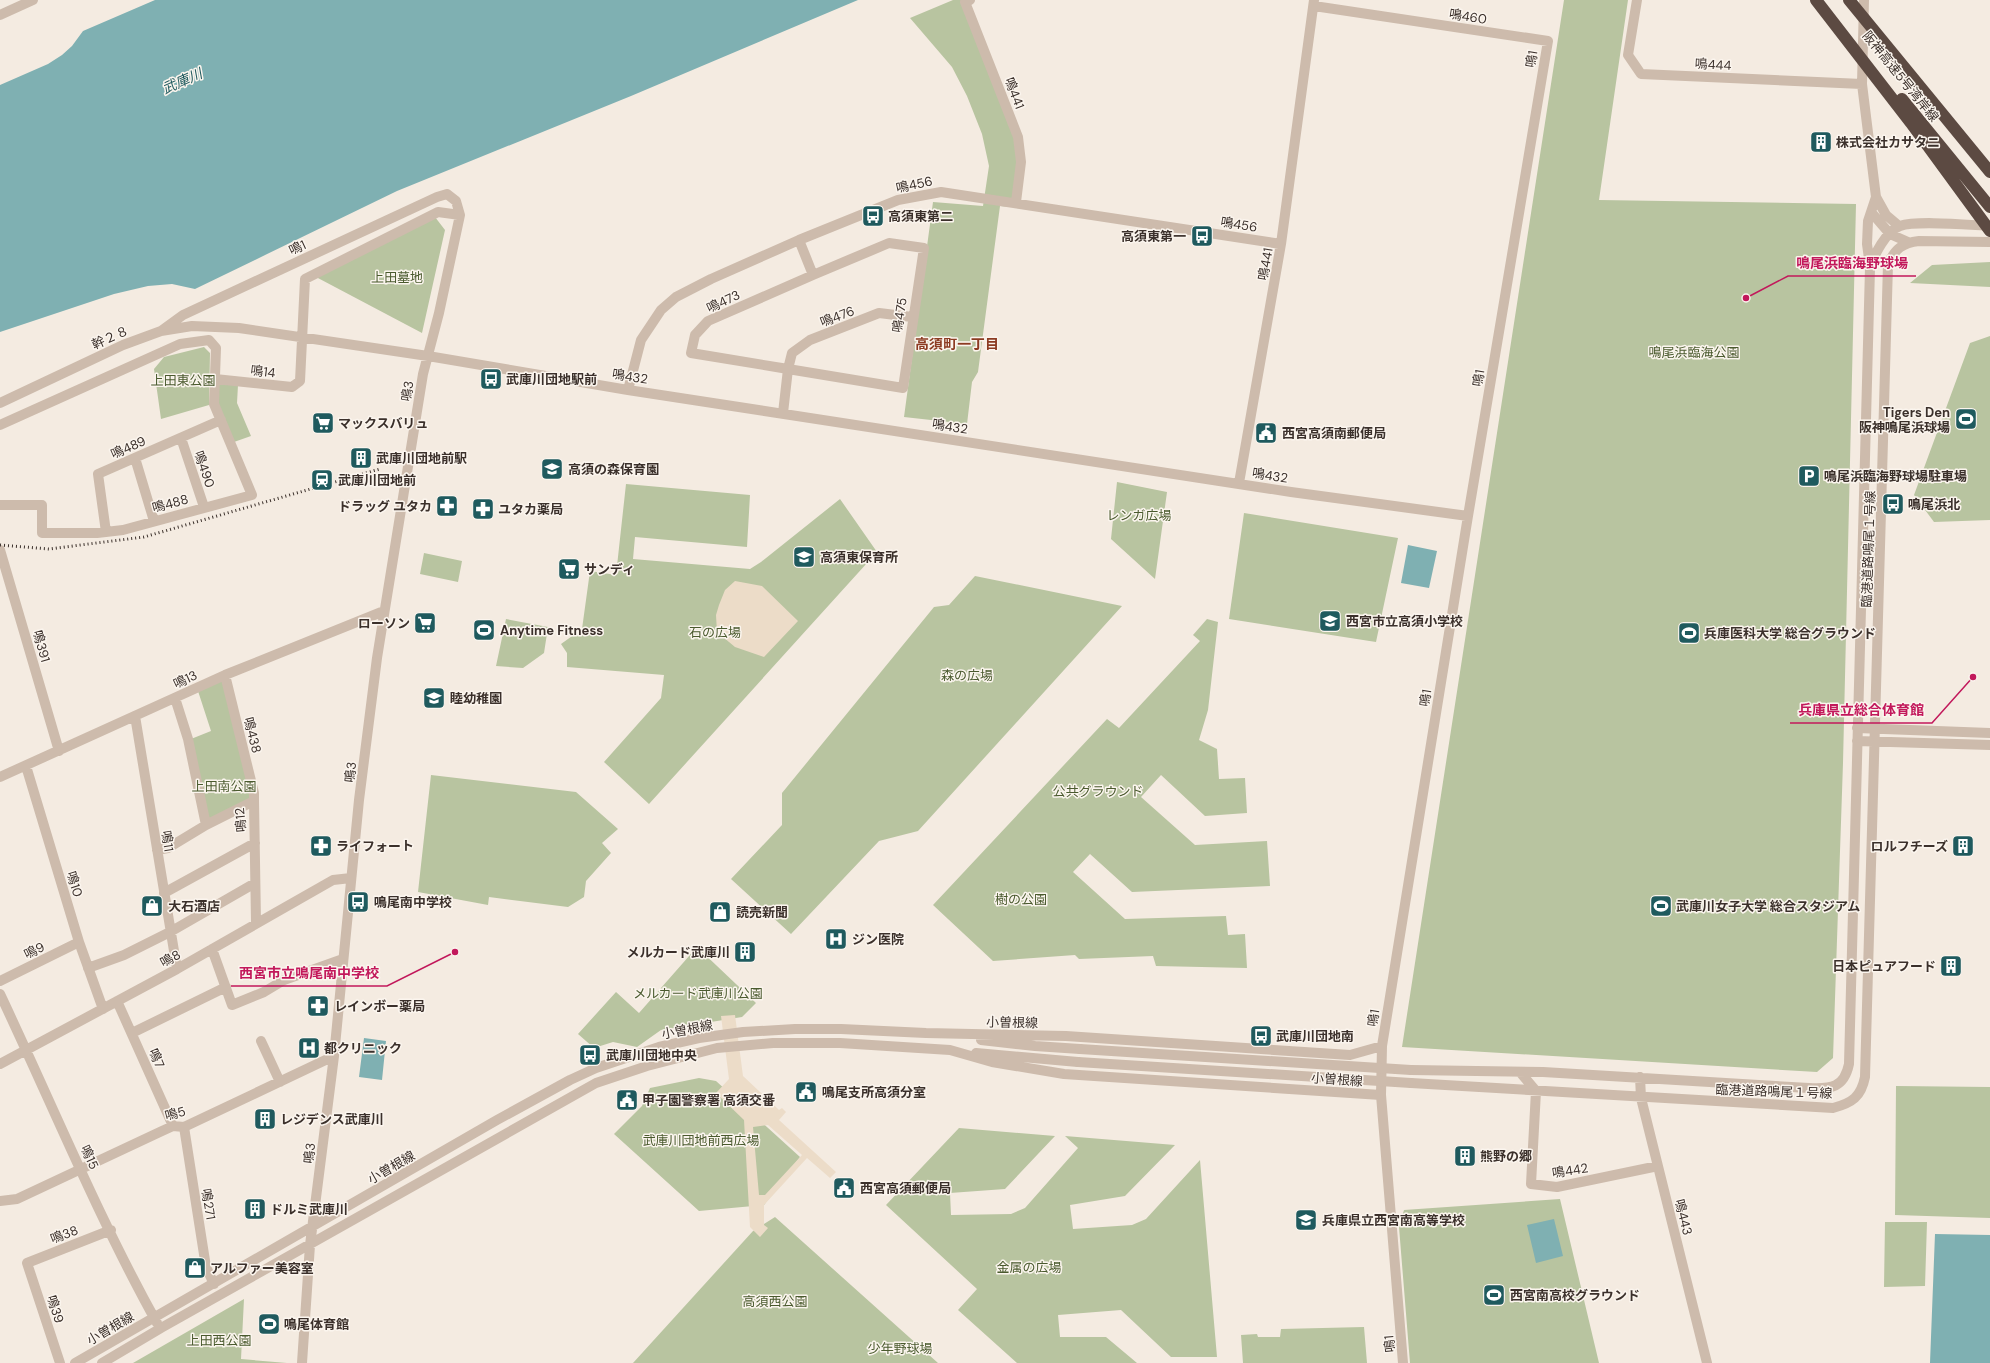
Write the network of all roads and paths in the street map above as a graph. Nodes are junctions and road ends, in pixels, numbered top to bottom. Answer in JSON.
{"nodes":[{"id":1,"x":33,"y":0,"type":"edge"},
{"id":2,"x":970,"y":0,"type":"edge"},
{"id":3,"x":1636,"y":0,"type":"edge"},
{"id":4,"x":1816,"y":0,"type":"edge"},
{"id":5,"x":1821,"y":0,"type":"edge"},
{"id":6,"x":1849,"y":0,"type":"edge"},
{"id":7,"x":1864,"y":0,"type":"edge"},
{"id":8,"x":1314,"y":3,"type":"edge"},
{"id":9,"x":0,"y":15,"type":"edge"},
{"id":10,"x":1548,"y":41,"type":"joint"},
{"id":11,"x":1862,"y":84,"type":"junction"},
{"id":12,"x":1990,"y":172,"type":"edge"},
{"id":13,"x":1876,"y":197,"type":"junction"},
{"id":14,"x":1016,"y":202,"type":"junction"},
{"id":15,"x":1990,"y":207,"type":"edge"},
{"id":16,"x":1872,"y":212,"type":"junction"},
{"id":17,"x":460,"y":215,"type":"junction"},
{"id":18,"x":1899,"y":226,"type":"junction"},
{"id":19,"x":1990,"y":226,"type":"edge"},
{"id":20,"x":1990,"y":231,"type":"edge"},
{"id":21,"x":1890,"y":234,"type":"junction"},
{"id":22,"x":799,"y":240,"type":"junction"},
{"id":23,"x":1908,"y":242,"type":"junction"},
{"id":24,"x":1990,"y":242,"type":"edge"},
{"id":25,"x":1282,"y":244,"type":"junction"},
{"id":26,"x":1870,"y":268,"type":"junction"},
{"id":27,"x":813,"y":275,"type":"junction"},
{"id":28,"x":912,"y":317,"type":"junction"},
{"id":29,"x":161,"y":331,"type":"junction"},
{"id":30,"x":302,"y":336,"type":"junction"},
{"id":31,"x":428,"y":356,"type":"junction"},
{"id":32,"x":788,"y":369,"type":"junction"},
{"id":33,"x":215,"y":379,"type":"junction"},
{"id":34,"x":628,"y":390,"type":"junction"},
{"id":35,"x":0,"y":403,"type":"edge"},
{"id":36,"x":783,"y":413,"type":"junction"},
{"id":37,"x":221,"y":420,"type":"junction"},
{"id":38,"x":0,"y":425,"type":"edge"},
{"id":39,"x":181,"y":438,"type":"junction"},
{"id":40,"x":135,"y":458,"type":"junction"},
{"id":41,"x":1239,"y":483,"type":"junction"},
{"id":42,"x":0,"y":505,"type":"edge"},
{"id":43,"x":204,"y":508,"type":"junction"},
{"id":44,"x":1468,"y":516,"type":"junction"},
{"id":45,"x":154,"y":521,"type":"junction"},
{"id":46,"x":106,"y":532,"type":"junction"},
{"id":47,"x":0,"y":550,"type":"edge"},
{"id":48,"x":384,"y":611,"type":"junction"},
{"id":49,"x":225,"y":675,"type":"junction"},
{"id":50,"x":175,"y":698,"type":"junction"},
{"id":51,"x":135,"y":716,"type":"junction"},
{"id":52,"x":1857,"y":728,"type":"junction"},
{"id":53,"x":1876,"y":730,"type":"junction"},
{"id":54,"x":1990,"y":733,"type":"edge"},
{"id":55,"x":1857,"y":741,"type":"junction"},
{"id":56,"x":1876,"y":741,"type":"junction"},
{"id":57,"x":1990,"y":745,"type":"edge"},
{"id":58,"x":59,"y":751,"type":"junction"},
{"id":59,"x":26,"y":766,"type":"junction"},
{"id":60,"x":0,"y":777,"type":"edge"},
{"id":61,"x":254,"y":801,"type":"junction"},
{"id":62,"x":206,"y":825,"type":"junction"},
{"id":63,"x":255,"y":843,"type":"junction"},
{"id":64,"x":157,"y":850,"type":"junction"},
{"id":65,"x":351,"y":878,"type":"junction"},
{"id":66,"x":255,"y":883,"type":"junction"},
{"id":67,"x":164,"y":893,"type":"junction"},
{"id":68,"x":256,"y":922,"type":"junction"},
{"id":69,"x":170,"y":932,"type":"junction"},
{"id":70,"x":79,"y":942,"type":"junction"},
{"id":71,"x":212,"y":949,"type":"junction"},
{"id":72,"x":343,"y":959,"type":"junction"},
{"id":73,"x":88,"y":968,"type":"junction"},
{"id":74,"x":177,"y":969,"type":"junction"},
{"id":75,"x":0,"y":981,"type":"edge"},
{"id":76,"x":226,"y":987,"type":"junction"},
{"id":77,"x":0,"y":994,"type":"edge"},
{"id":78,"x":117,"y":1001,"type":"junction"},
{"id":79,"x":103,"y":1009,"type":"junction"},
{"id":80,"x":132,"y":1033,"type":"junction"},
{"id":81,"x":926,"y":1033,"type":"junction"},
{"id":82,"x":261,"y":1041,"type":"dead end"},
{"id":83,"x":1382,"y":1046,"type":"junction"},
{"id":84,"x":27,"y":1050,"type":"junction"},
{"id":85,"x":950,"y":1050,"type":"junction"},
{"id":86,"x":334,"y":1056,"type":"junction"},
{"id":87,"x":0,"y":1064,"type":"edge"},
{"id":88,"x":1520,"y":1072,"type":"junction"},
{"id":89,"x":1640,"y":1077,"type":"junction"},
{"id":90,"x":280,"y":1082,"type":"junction"},
{"id":91,"x":1536,"y":1091,"type":"junction"},
{"id":92,"x":1382,"y":1095,"type":"junction"},
{"id":93,"x":1641,"y":1098,"type":"junction"},
{"id":94,"x":173,"y":1126,"type":"junction"},
{"id":95,"x":184,"y":1127,"type":"junction"},
{"id":96,"x":1658,"y":1166,"type":"junction"},
{"id":97,"x":82,"y":1170,"type":"junction"},
{"id":98,"x":0,"y":1201,"type":"edge"},
{"id":99,"x":313,"y":1227,"type":"junction"},
{"id":100,"x":110,"y":1230,"type":"junction"},
{"id":101,"x":310,"y":1245,"type":"junction"},
{"id":102,"x":27,"y":1262,"type":"joint"},
{"id":103,"x":214,"y":1284,"type":"junction"},
{"id":104,"x":155,"y":1318,"type":"junction"},
{"id":105,"x":161,"y":1328,"type":"junction"},
{"id":106,"x":60,"y":1363,"type":"edge"},
{"id":107,"x":75,"y":1363,"type":"edge"},
{"id":108,"x":102,"y":1363,"type":"edge"},
{"id":109,"x":302,"y":1363,"type":"edge"},
{"id":110,"x":1403,"y":1363,"type":"edge"},
{"id":111,"x":1707,"y":1363,"type":"edge"}],
"edges":[{"from":1,"to":9,"type":"street"},
{"from":2,"to":14,"type":"street","name":"鳴441"},
{"from":3,"to":11,"type":"street","name":"鳴444"},
{"from":4,"to":20,"type":"highway","bridge":true},
{"from":5,"to":15,"type":"highway","name":"阪神高速5号湾岸線","bridge":true},
{"from":6,"to":12,"type":"highway","name":"阪神高速5号湾岸線","bridge":true},
{"from":7,"to":11,"type":"street"},
{"from":8,"to":10,"type":"street","name":"鳴460"},
{"from":8,"to":25,"type":"street","name":"鳴441"},
{"from":10,"to":44,"type":"street","name":"鳴1"},
{"from":11,"to":13,"type":"street"},
{"from":13,"to":16,"type":"street"},
{"from":13,"to":18,"type":"street"},
{"from":14,"to":22,"type":"street","name":"鳴456"},
{"from":14,"to":25,"type":"street","name":"鳴456"},
{"from":16,"to":21,"type":"street"},
{"from":16,"to":26,"type":"street"},
{"from":17,"to":29,"type":"street","name":"鳴1"},
{"from":17,"to":30,"type":"street","name":"鳴14"},
{"from":17,"to":31,"type":"street","name":"鳴3"},
{"from":18,"to":19,"type":"street"},
{"from":18,"to":21,"type":"street","name":"臨港道路鳴尾１号線"},
{"from":21,"to":23,"type":"street"},
{"from":21,"to":26,"type":"street","name":"臨港道路鳴尾１号線"},
{"from":22,"to":27,"type":"street"},
{"from":22,"to":34,"type":"street","name":"鳴456"},
{"from":23,"to":24,"type":"street"},
{"from":23,"to":53,"type":"street","name":"臨港道路鳴尾１号線"},
{"from":25,"to":41,"type":"street","name":"鳴441"},
{"from":26,"to":52,"type":"street","name":"臨港道路鳴尾１号線"},
{"from":27,"to":28,"type":"street","name":"鳴475"},
{"from":27,"to":32,"type":"street","name":"鳴473"},
{"from":28,"to":32,"type":"street","name":"鳴476"},
{"from":28,"to":32,"type":"street","name":"鳴475"},
{"from":29,"to":30,"type":"street","name":"幹２８"},
{"from":29,"to":35,"type":"street","name":"幹２８"},
{"from":30,"to":31,"type":"street","name":"鳴432"},
{"from":30,"to":33,"type":"street","name":"鳴14"},
{"from":31,"to":34,"type":"street","name":"鳴432"},
{"from":31,"to":48,"type":"street","name":"鳴3"},
{"from":32,"to":36,"type":"street"},
{"from":33,"to":37,"type":"street","name":"鳴488"},
{"from":33,"to":38,"type":"street"},
{"from":34,"to":36,"type":"street","name":"鳴432"},
{"from":36,"to":41,"type":"street","name":"鳴432"},
{"from":37,"to":39,"type":"street","name":"鳴489"},
{"from":37,"to":43,"type":"street","name":"鳴488"},
{"from":39,"to":40,"type":"street","name":"鳴489"},
{"from":39,"to":43,"type":"street","name":"鳴490"},
{"from":40,"to":45,"type":"street"},
{"from":40,"to":46,"type":"street","name":"鳴489"},
{"from":41,"to":44,"type":"street","name":"鳴432"},
{"from":42,"to":46,"type":"street","name":"鳴488"},
{"from":43,"to":45,"type":"street","name":"鳴488"},
{"from":44,"to":83,"type":"street","name":"鳴1"},
{"from":45,"to":46,"type":"street","name":"鳴488"},
{"from":47,"to":58,"type":"street","name":"鳴391"},
{"from":48,"to":49,"type":"street","name":"鳴13"},
{"from":48,"to":65,"type":"street","name":"鳴3"},
{"from":49,"to":50,"type":"street","name":"鳴13"},
{"from":49,"to":61,"type":"street","name":"鳴438"},
{"from":50,"to":51,"type":"street","name":"鳴13"},
{"from":50,"to":62,"type":"street"},
{"from":51,"to":58,"type":"street","name":"鳴13"},
{"from":51,"to":64,"type":"street","name":"鳴11"},
{"from":52,"to":53,"type":"street"},
{"from":52,"to":55,"type":"street","name":"臨港道路鳴尾１号線"},
{"from":53,"to":54,"type":"street"},
{"from":53,"to":56,"type":"street","name":"臨港道路鳴尾１号線"},
{"from":55,"to":56,"type":"street"},
{"from":55,"to":89,"type":"street","name":"臨港道路鳴尾１号線"},
{"from":56,"to":57,"type":"street"},
{"from":56,"to":93,"type":"street","name":"臨港道路鳴尾１号線"},
{"from":58,"to":59,"type":"street","name":"鳴13"},
{"from":59,"to":60,"type":"street","name":"鳴13"},
{"from":59,"to":70,"type":"street","name":"鳴10"},
{"from":61,"to":62,"type":"street","name":"鳴12"},
{"from":61,"to":63,"type":"street","name":"鳴12"},
{"from":62,"to":64,"type":"street","name":"鳴12"},
{"from":63,"to":66,"type":"street","name":"鳴12"},
{"from":63,"to":67,"type":"street"},
{"from":64,"to":67,"type":"street","name":"鳴11"},
{"from":65,"to":68,"type":"street","name":"鳴8"},
{"from":65,"to":72,"type":"street","name":"鳴3"},
{"from":66,"to":68,"type":"street","name":"鳴12"},
{"from":66,"to":69,"type":"street"},
{"from":67,"to":69,"type":"street","name":"鳴11"},
{"from":68,"to":71,"type":"street","name":"鳴8"},
{"from":69,"to":73,"type":"street"},
{"from":69,"to":74,"type":"street","name":"鳴11"},
{"from":70,"to":73,"type":"street","name":"鳴10"},
{"from":70,"to":75,"type":"street","name":"鳴9"},
{"from":71,"to":74,"type":"street","name":"鳴8"},
{"from":71,"to":76,"type":"street"},
{"from":72,"to":76,"type":"street"},
{"from":72,"to":86,"type":"street","name":"鳴3"},
{"from":73,"to":79,"type":"street","name":"鳴10"},
{"from":74,"to":78,"type":"street","name":"鳴8"},
{"from":76,"to":80,"type":"street"},
{"from":77,"to":84,"type":"street","name":"鳴15"},
{"from":78,"to":79,"type":"street","name":"鳴8"},
{"from":78,"to":80,"type":"street","name":"鳴7"},
{"from":79,"to":84,"type":"street","name":"鳴8"},
{"from":80,"to":94,"type":"street","name":"鳴7"},
{"from":81,"to":83,"type":"street","name":"小曽根線"},
{"from":81,"to":88,"type":"street","name":"臨港道路鳴尾１号線","bridge":true},
{"from":81,"to":99,"type":"street","name":"小曽根線"},
{"from":82,"to":90,"type":"street"},
{"from":83,"to":92,"type":"street","name":"鳴1"},
{"from":84,"to":87,"type":"street","name":"鳴8"},
{"from":84,"to":97,"type":"street","name":"鳴15"},
{"from":85,"to":91,"type":"street","name":"臨港道路鳴尾１号線","bridge":true},
{"from":85,"to":92,"type":"street","name":"小曽根線"},
{"from":85,"to":101,"type":"street","name":"小曽根線"},
{"from":86,"to":90,"type":"street","name":"鳴5"},
{"from":86,"to":99,"type":"street","name":"鳴3"},
{"from":88,"to":89,"type":"street","name":"臨港道路鳴尾１号線"},
{"from":88,"to":91,"type":"street"},
{"from":89,"to":93,"type":"street","name":"鳴443"},
{"from":90,"to":95,"type":"street","name":"鳴5"},
{"from":91,"to":93,"type":"street","name":"臨港道路鳴尾１号線"},
{"from":91,"to":96,"type":"street","name":"鳴442"},
{"from":92,"to":110,"type":"street","name":"鳴1"},
{"from":93,"to":96,"type":"street","name":"鳴443"},
{"from":94,"to":95,"type":"street","name":"鳴5"},
{"from":94,"to":97,"type":"street","name":"鳴5"},
{"from":95,"to":103,"type":"street","name":"鳴271"},
{"from":96,"to":111,"type":"street","name":"鳴443"},
{"from":97,"to":98,"type":"street","name":"鳴5"},
{"from":97,"to":100,"type":"street","name":"鳴15"},
{"from":99,"to":101,"type":"street","name":"鳴3"},
{"from":99,"to":103,"type":"street","name":"小曽根線"},
{"from":100,"to":102,"type":"street","name":"鳴38"},
{"from":100,"to":104,"type":"street","name":"鳴15"},
{"from":101,"to":105,"type":"street","name":"小曽根線"},
{"from":101,"to":109,"type":"street","name":"鳴3"},
{"from":102,"to":106,"type":"street","name":"鳴39"},
{"from":103,"to":104,"type":"street","name":"小曽根線"},
{"from":104,"to":105,"type":"street","name":"鳴15"},
{"from":104,"to":107,"type":"street","name":"小曽根線"},
{"from":105,"to":108,"type":"street","name":"小曽根線"}]}
